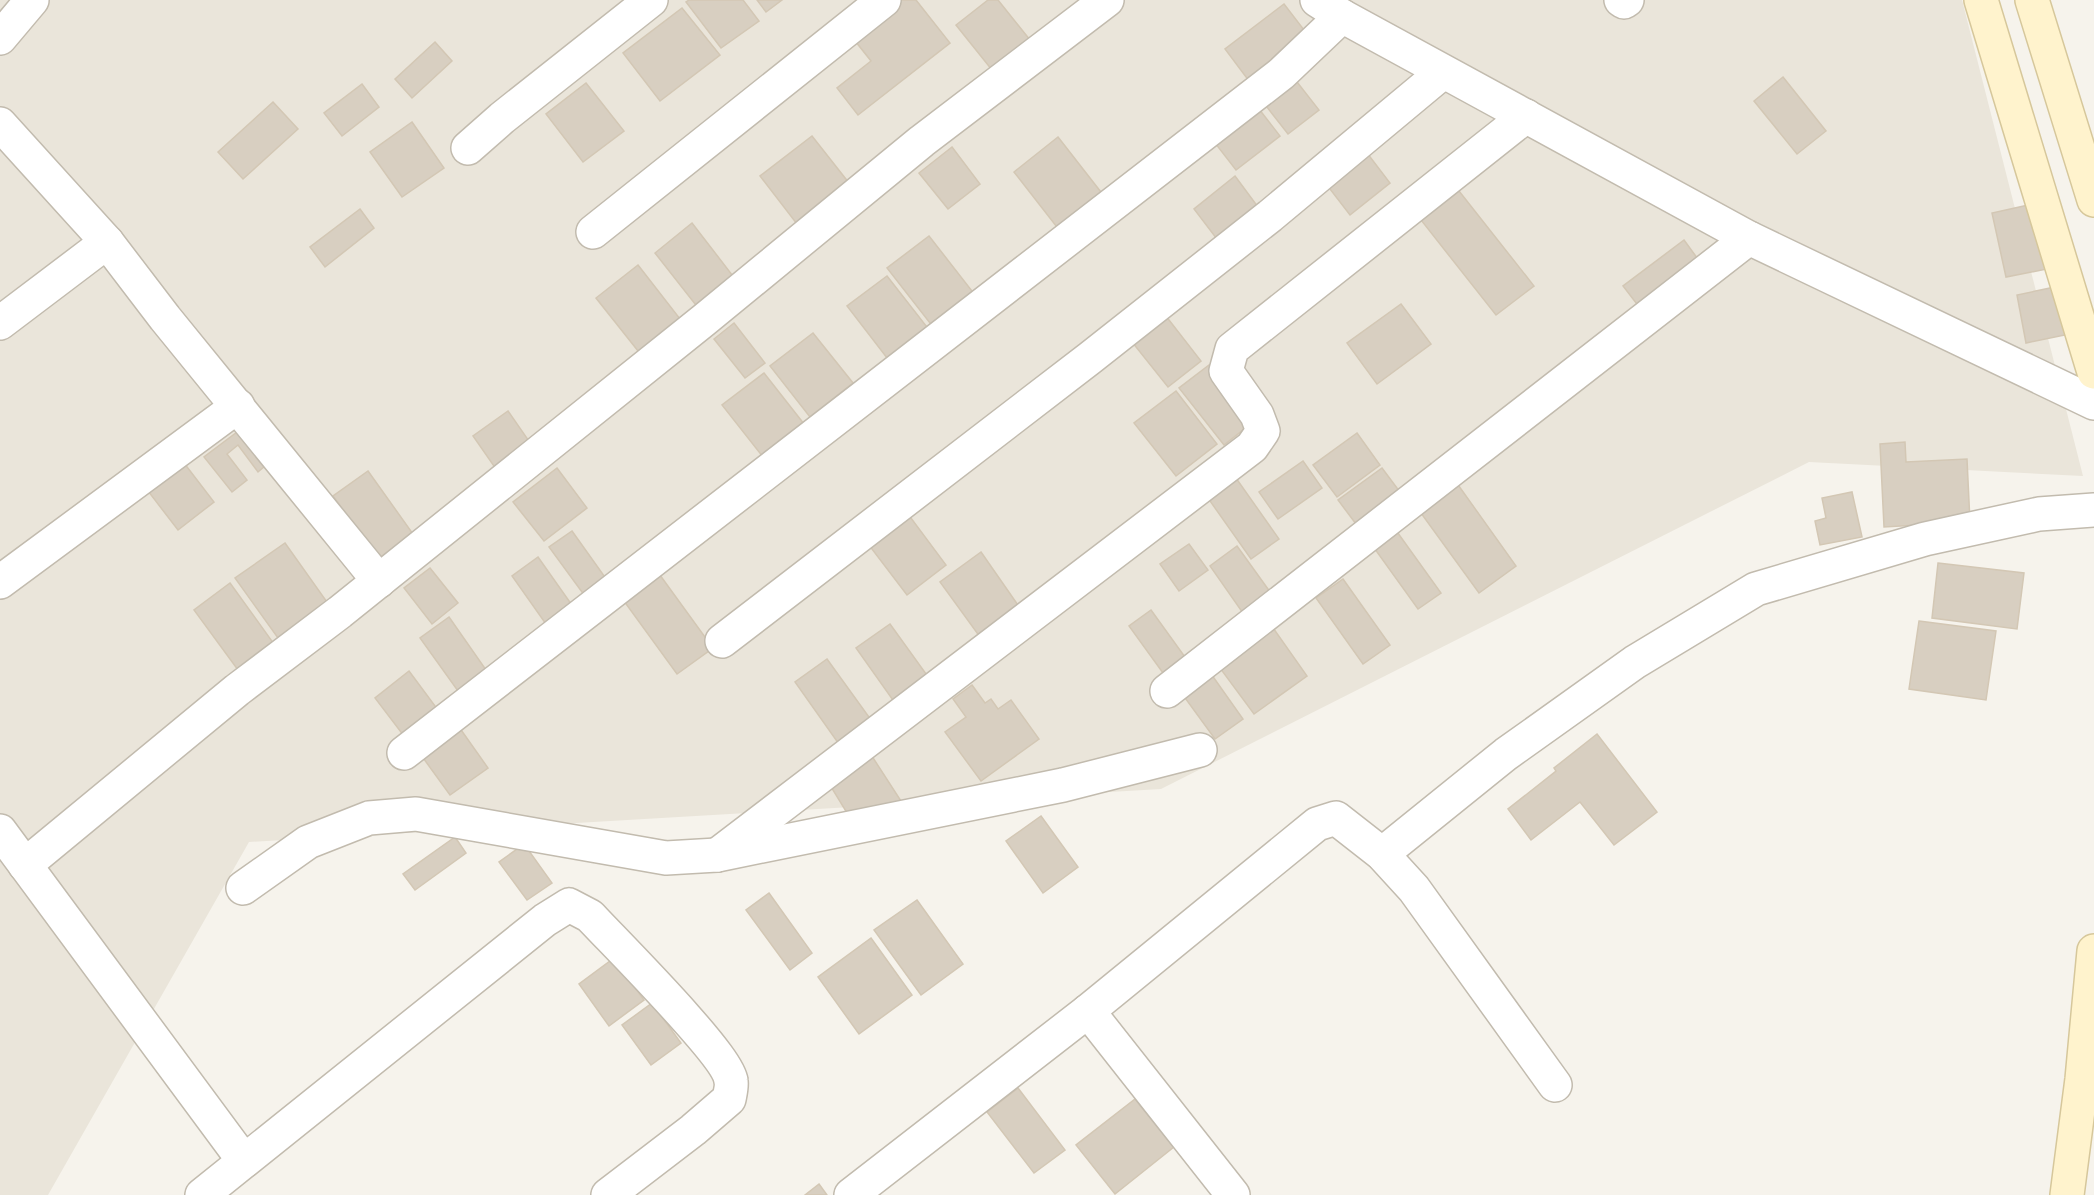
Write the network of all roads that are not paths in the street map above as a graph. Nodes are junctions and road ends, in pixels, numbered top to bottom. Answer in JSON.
{"nodes":[{"id":1,"x":32,"y":0,"type":"edge"},
{"id":2,"x":651,"y":0,"type":"edge"},
{"id":3,"x":884,"y":0,"type":"edge"},
{"id":4,"x":1107,"y":0,"type":"edge"},
{"id":5,"x":1622,"y":0,"type":"edge"},
{"id":6,"x":1627,"y":0,"type":"edge"},
{"id":7,"x":1981,"y":0,"type":"edge"},
{"id":8,"x":2032,"y":0,"type":"edge"},
{"id":9,"x":1330,"y":8,"type":"edge"},
{"id":10,"x":0,"y":38,"type":"edge"},
{"id":11,"x":1443,"y":72,"type":"junction"},
{"id":12,"x":1526,"y":116,"type":"junction"},
{"id":13,"x":0,"y":124,"type":"edge"},
{"id":14,"x":468,"y":148,"type":"dead end"},
{"id":15,"x":2094,"y":200,"type":"edge"},
{"id":16,"x":593,"y":232,"type":"dead end"},
{"id":17,"x":1749,"y":238,"type":"junction"},
{"id":18,"x":107,"y":242,"type":"junction"},
{"id":19,"x":0,"y":323,"type":"edge"},
{"id":20,"x":2094,"y":372,"type":"edge"},
{"id":21,"x":2094,"y":403,"type":"edge"},
{"id":22,"x":238,"y":406,"type":"junction"},
{"id":23,"x":2094,"y":510,"type":"edge"},
{"id":24,"x":379,"y":581,"type":"junction"},
{"id":25,"x":0,"y":582,"type":"edge"},
{"id":26,"x":722,"y":641,"type":"dead end"},
{"id":27,"x":1167,"y":691,"type":"dead end"},
{"id":28,"x":1200,"y":750,"type":"dead end"},
{"id":29,"x":404,"y":753,"type":"dead end"},
{"id":30,"x":0,"y":831,"type":"edge"},
{"id":31,"x":1382,"y":854,"type":"junction"},
{"id":32,"x":717,"y":855,"type":"junction"},
{"id":33,"x":26,"y":865,"type":"junction"},
{"id":34,"x":243,"y":888,"type":"dead end"},
{"id":35,"x":2094,"y":951,"type":"edge"},
{"id":36,"x":1088,"y":1011,"type":"junction"},
{"id":37,"x":1555,"y":1085,"type":"dead end"},
{"id":38,"x":244,"y":1161,"type":"junction"},
{"id":39,"x":202,"y":1195,"type":"edge"},
{"id":40,"x":608,"y":1195,"type":"edge"},
{"id":41,"x":851,"y":1195,"type":"edge"},
{"id":42,"x":1233,"y":1195,"type":"edge"},
{"id":43,"x":2067,"y":1195,"type":"edge"}],
"edges":[{"from":1,"to":10,"type":"street"},
{"from":2,"to":14,"type":"street"},
{"from":3,"to":16,"type":"street"},
{"from":4,"to":24,"type":"street"},
{"from":5,"to":6,"type":"street"},
{"from":7,"to":20,"type":"street"},
{"from":8,"to":15,"type":"street"},
{"from":9,"to":11,"type":"street"},
{"from":9,"to":29,"type":"street"},
{"from":11,"to":12,"type":"street"},
{"from":11,"to":26,"type":"street"},
{"from":12,"to":17,"type":"street"},
{"from":12,"to":32,"type":"street"},
{"from":13,"to":18,"type":"street"},
{"from":17,"to":21,"type":"street"},
{"from":17,"to":27,"type":"street"},
{"from":18,"to":19,"type":"street"},
{"from":18,"to":22,"type":"street"},
{"from":22,"to":24,"type":"street"},
{"from":22,"to":25,"type":"street"},
{"from":23,"to":31,"type":"street"},
{"from":24,"to":33,"type":"street"},
{"from":28,"to":32,"type":"street"},
{"from":30,"to":33,"type":"street"},
{"from":31,"to":36,"type":"street"},
{"from":31,"to":37,"type":"street"},
{"from":32,"to":34,"type":"street"},
{"from":33,"to":38,"type":"street"},
{"from":35,"to":43,"type":"street"},
{"from":36,"to":41,"type":"street"},
{"from":36,"to":42,"type":"street"},
{"from":38,"to":39,"type":"street"},
{"from":38,"to":40,"type":"street"}]}
